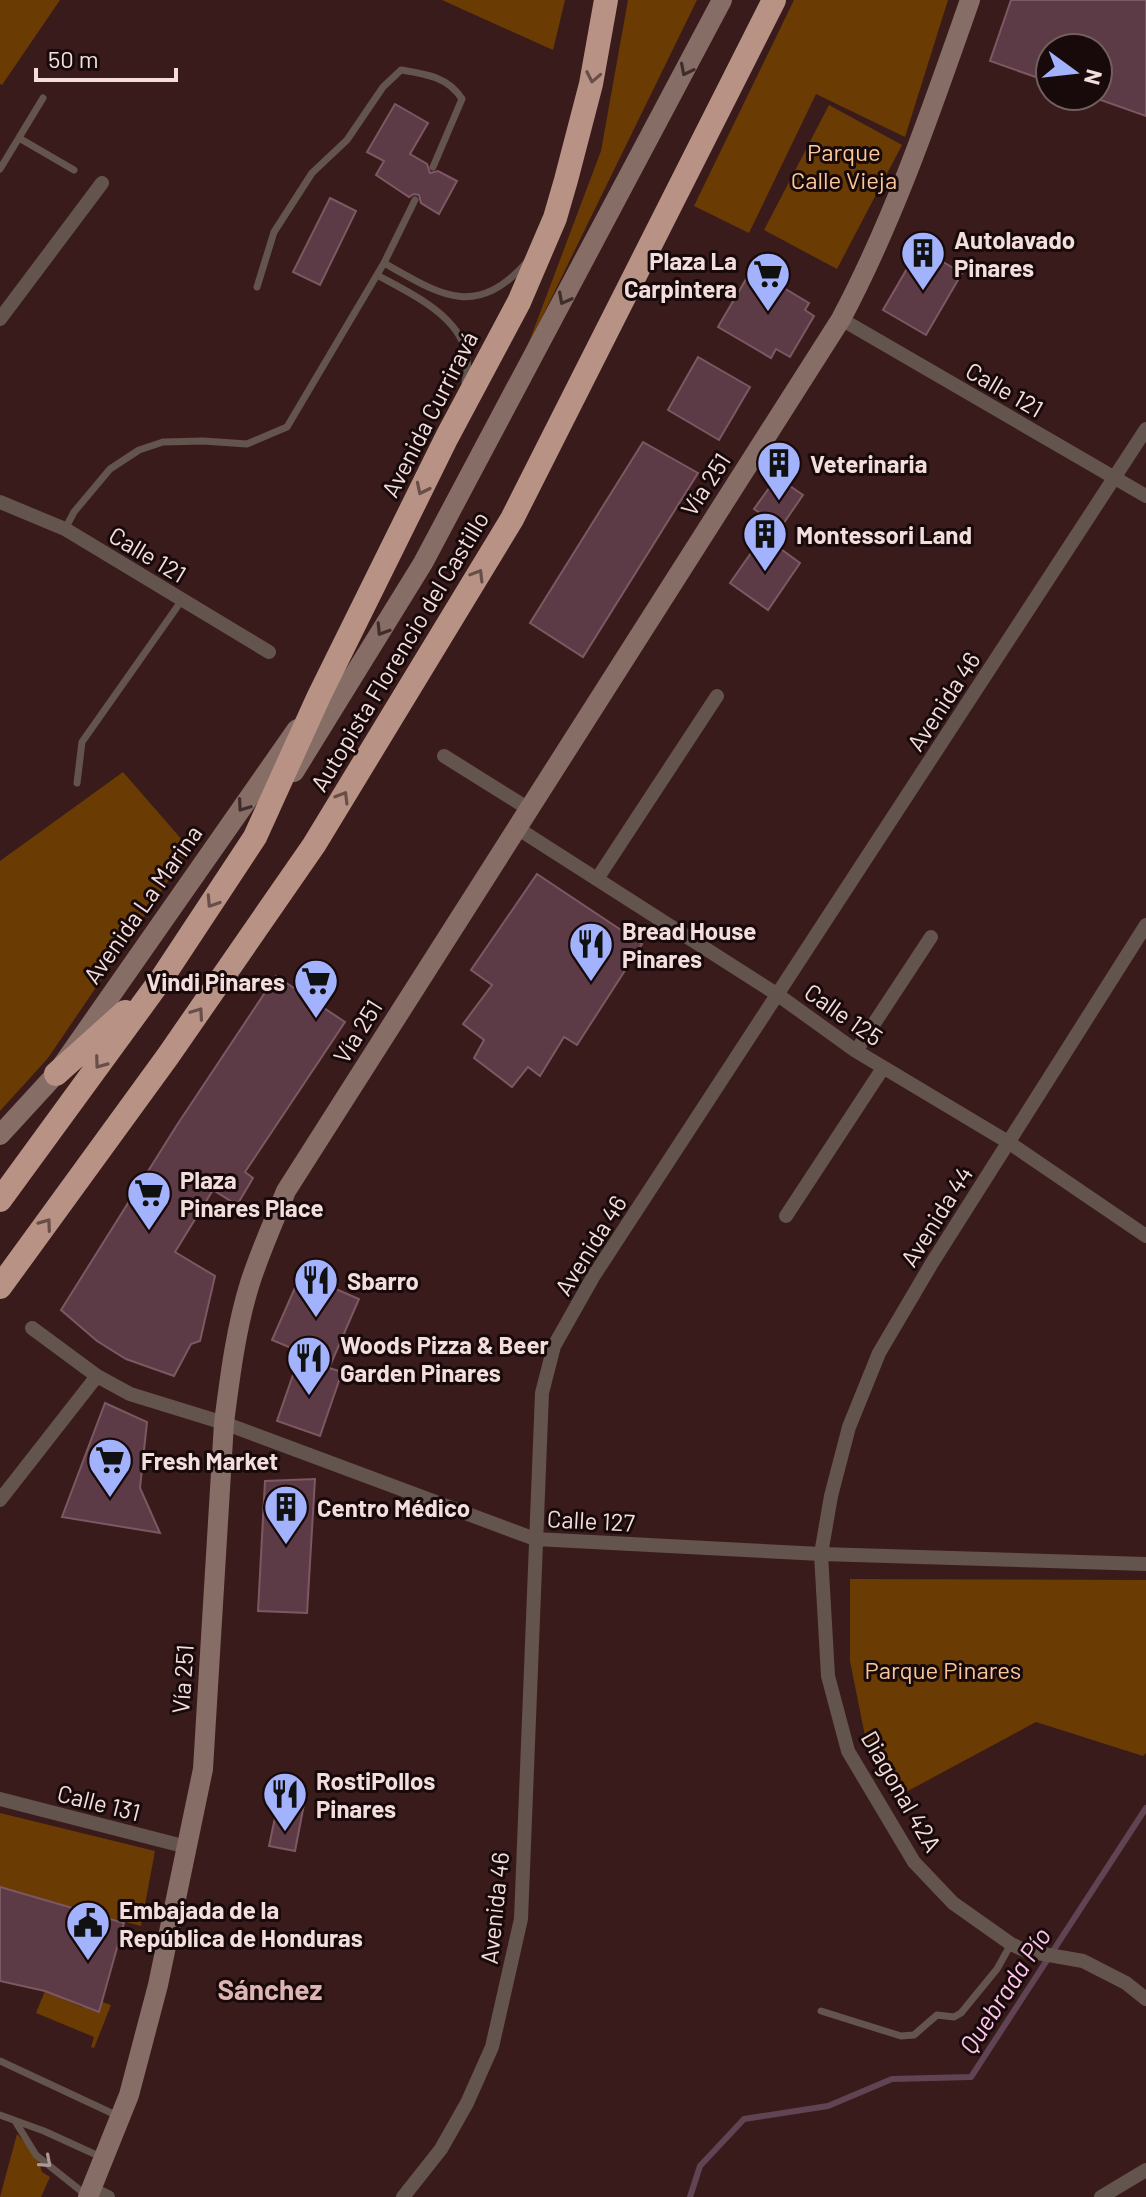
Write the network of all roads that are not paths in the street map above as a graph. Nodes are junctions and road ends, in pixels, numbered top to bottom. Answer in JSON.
{"nodes":[{"id":1,"x":606,"y":0,"type":"edge"},
{"id":2,"x":722,"y":0,"type":"edge"},
{"id":3,"x":774,"y":0,"type":"edge"},
{"id":4,"x":970,"y":0,"type":"edge"},
{"id":5,"x":43,"y":98,"type":"dead end"},
{"id":6,"x":19,"y":138,"type":"junction"},
{"id":7,"x":433,"y":167,"type":"dead end"},
{"id":8,"x":0,"y":169,"type":"edge"},
{"id":9,"x":74,"y":170,"type":"dead end"},
{"id":10,"x":102,"y":183,"type":"dead end"},
{"id":11,"x":415,"y":200,"type":"dead end"},
{"id":12,"x":555,"y":218,"type":"junction"},
{"id":13,"x":384,"y":263,"type":"junction"},
{"id":14,"x":377,"y":275,"type":"junction"},
{"id":15,"x":257,"y":287,"type":"dead end"},
{"id":16,"x":0,"y":319,"type":"edge"},
{"id":17,"x":841,"y":319,"type":"junction"},
{"id":18,"x":1146,"y":429,"type":"edge"},
{"id":19,"x":447,"y":437,"type":"junction"},
{"id":20,"x":1115,"y":479,"type":"junction"},
{"id":21,"x":1146,"y":496,"type":"edge"},
{"id":22,"x":0,"y":502,"type":"edge"},
{"id":23,"x":65,"y":529,"type":"junction"},
{"id":24,"x":182,"y":600,"type":"junction"},
{"id":25,"x":269,"y":652,"type":"dead end"},
{"id":26,"x":319,"y":696,"type":"junction"},
{"id":27,"x":717,"y":696,"type":"dead end"},
{"id":28,"x":444,"y":756,"type":"dead end"},
{"id":29,"x":77,"y":783,"type":"dead end"},
{"id":30,"x":529,"y":809,"type":"junction"},
{"id":31,"x":517,"y":828,"type":"junction"},
{"id":32,"x":255,"y":837,"type":"junction"},
{"id":33,"x":597,"y":879,"type":"junction"},
{"id":34,"x":1146,"y":925,"type":"edge"},
{"id":35,"x":931,"y":937,"type":"dead end"},
{"id":36,"x":162,"y":978,"type":"junction"},
{"id":37,"x":778,"y":995,"type":"junction"},
{"id":38,"x":856,"y":1051,"type":"junction"},
{"id":39,"x":883,"y":1068,"type":"junction"},
{"id":40,"x":56,"y":1074,"type":"junction"},
{"id":41,"x":0,"y":1135,"type":"edge"},
{"id":42,"x":1008,"y":1142,"type":"junction"},
{"id":43,"x":0,"y":1200,"type":"edge"},
{"id":44,"x":786,"y":1216,"type":"dead end"},
{"id":45,"x":1146,"y":1236,"type":"edge"},
{"id":46,"x":0,"y":1287,"type":"edge"},
{"id":47,"x":32,"y":1328,"type":"dead end"},
{"id":48,"x":97,"y":1376,"type":"junction"},
{"id":49,"x":224,"y":1423,"type":"junction"},
{"id":50,"x":0,"y":1500,"type":"edge"},
{"id":51,"x":535,"y":1539,"type":"junction"},
{"id":52,"x":821,"y":1554,"type":"junction"},
{"id":53,"x":1146,"y":1564,"type":"edge"},
{"id":54,"x":0,"y":1799,"type":"edge"},
{"id":55,"x":187,"y":1847,"type":"junction"},
{"id":56,"x":1011,"y":1944,"type":"junction"},
{"id":57,"x":1146,"y":1999,"type":"edge"},
{"id":58,"x":821,"y":2011,"type":"dead end"},
{"id":59,"x":0,"y":2061,"type":"edge"},
{"id":60,"x":0,"y":2115,"type":"edge"},
{"id":61,"x":120,"y":2117,"type":"junction"},
{"id":62,"x":13,"y":2120,"type":"junction"},
{"id":63,"x":103,"y":2158,"type":"junction"},
{"id":64,"x":1146,"y":2170,"type":"edge"},
{"id":65,"x":96,"y":2194,"type":"edge"},
{"id":66,"x":403,"y":2197,"type":"edge"},
{"id":67,"x":1101,"y":2197,"type":"edge"}],
"edges":[{"from":1,"to":12,"type":"highway","name":"Avenida Curriravá","one_way":true},
{"from":2,"to":32,"type":"main road","name":"Autopista Florencio del Castillo","one_way":true},
{"from":46,"to":3,"type":"highway","name":"Autopista Florencio del Castillo","one_way":true},
{"from":4,"to":17,"type":"main road","name":"Vía 251"},
{"from":5,"to":6,"type":"lane"},
{"from":6,"to":8,"type":"lane"},
{"from":6,"to":9,"type":"lane"},
{"from":7,"to":15,"type":"lane"},
{"from":10,"to":16,"type":"street"},
{"from":11,"to":13,"type":"lane"},
{"from":12,"to":13,"type":"lane"},
{"from":12,"to":19,"type":"highway","name":"Avenida Curriravá"},
{"from":13,"to":14,"type":"lane"},
{"from":14,"to":19,"type":"lane"},
{"from":14,"to":23,"type":"lane"},
{"from":17,"to":20,"type":"street","name":"Calle 121"},
{"from":17,"to":30,"type":"main road","name":"Vía 251"},
{"from":18,"to":20,"type":"street","name":"Avenida 46"},
{"from":19,"to":26,"type":"highway","name":"Avenida Curriravá","one_way":true},
{"from":20,"to":21,"type":"street","name":"Calle 121"},
{"from":20,"to":37,"type":"street","name":"Avenida 46"},
{"from":22,"to":23,"type":"street","name":"Calle 121"},
{"from":23,"to":24,"type":"street","name":"Calle 121"},
{"from":24,"to":25,"type":"street","name":"Calle 121"},
{"from":24,"to":29,"type":"lane"},
{"from":26,"to":32,"type":"highway","name":"Avenida Curriravá"},
{"from":26,"to":40,"type":"main road","name":"Avenida La Marina","one_way":true},
{"from":27,"to":33,"type":"street"},
{"from":28,"to":30,"type":"street"},
{"from":30,"to":31,"type":"main road","name":"Vía 251"},
{"from":31,"to":33,"type":"street","name":"Calle 125"},
{"from":31,"to":49,"type":"main road","name":"Vía 251"},
{"from":32,"to":36,"type":"highway","name":"Autopista Florencio del Castillo","one_way":true},
{"from":33,"to":37,"type":"street","name":"Calle 125"},
{"from":34,"to":42,"type":"street","name":"Avenida 44"},
{"from":35,"to":38,"type":"street"},
{"from":36,"to":40,"type":"highway"},
{"from":36,"to":43,"type":"highway","name":"Autopista Florencio del Castillo","one_way":true},
{"from":37,"to":38,"type":"street","name":"Calle 125"},
{"from":37,"to":51,"type":"street","name":"Avenida 46"},
{"from":38,"to":39,"type":"street","name":"Calle 125"},
{"from":39,"to":42,"type":"street","name":"Calle 125"},
{"from":39,"to":44,"type":"street"},
{"from":40,"to":41,"type":"main road","name":"Avenida La Marina"},
{"from":42,"to":45,"type":"street","name":"Calle 125"},
{"from":42,"to":52,"type":"street","name":"Avenida 44"},
{"from":47,"to":48,"type":"street","name":"Calle 127"},
{"from":48,"to":49,"type":"street","name":"Calle 127"},
{"from":48,"to":50,"type":"street"},
{"from":49,"to":51,"type":"street","name":"Calle 127"},
{"from":49,"to":55,"type":"main road","name":"Vía 251"},
{"from":51,"to":52,"type":"street","name":"Calle 127"},
{"from":51,"to":66,"type":"street","name":"Avenida 46"},
{"from":52,"to":53,"type":"street","name":"Calle 127"},
{"from":52,"to":56,"type":"street","name":"Diagonal 42A"},
{"from":54,"to":55,"type":"street","name":"Calle 131"},
{"from":55,"to":61,"type":"main road","name":"Vía 251"},
{"from":56,"to":57,"type":"street","name":"Diagonal 42A"},
{"from":56,"to":58,"type":"lane"},
{"from":59,"to":61,"type":"lane"},
{"from":60,"to":62,"type":"lane"},
{"from":61,"to":63,"type":"main road","name":"Vía 251"},
{"from":62,"to":63,"type":"lane"},
{"from":62,"to":65,"type":"lane","one_way":true},
{"from":63,"to":65,"type":"main road","name":"Vía 251"},
{"from":64,"to":67,"type":"street"}]}
